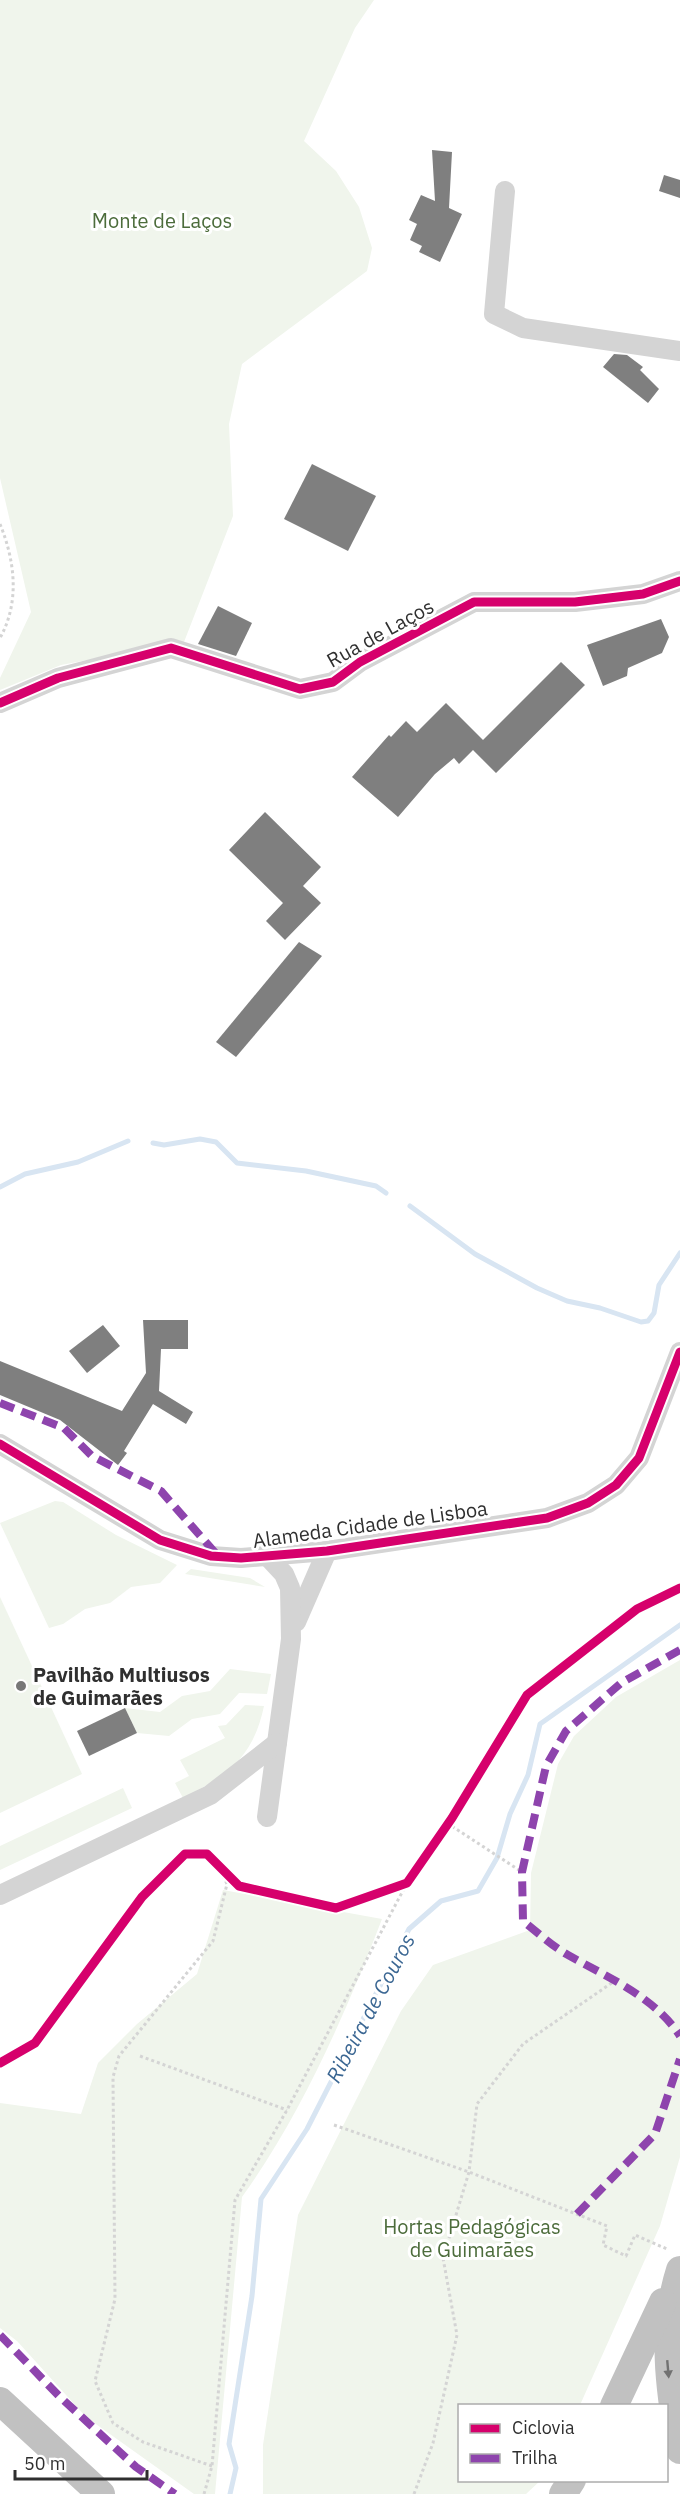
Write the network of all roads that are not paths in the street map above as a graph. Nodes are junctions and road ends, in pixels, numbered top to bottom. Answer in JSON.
{"nodes":[{"id":1,"x":505,"y":191,"type":"dead end"},
{"id":2,"x":680,"y":351,"type":"edge"},
{"id":3,"x":680,"y":581,"type":"edge"},
{"id":4,"x":0,"y":703,"type":"edge"},
{"id":5,"x":680,"y":1352,"type":"edge"},
{"id":6,"x":0,"y":1444,"type":"edge"},
{"id":7,"x":327,"y":1551,"type":"junction"},
{"id":8,"x":269,"y":1558,"type":"junction"},
{"id":9,"x":291,"y":1639,"type":"junction"},
{"id":10,"x":277,"y":1743,"type":"junction"},
{"id":11,"x":267,"y":1817,"type":"dead end"},
{"id":12,"x":0,"y":1895,"type":"edge"},
{"id":13,"x":676,"y":2259,"type":"edge"},
{"id":14,"x":0,"y":2401,"type":"edge"},
{"id":15,"x":615,"y":2404,"type":"edge"},
{"id":16,"x":0,"y":2426,"type":"edge"},
{"id":17,"x":680,"y":2450,"type":"edge"},
{"id":18,"x":73,"y":2494,"type":"edge"},
{"id":19,"x":100,"y":2494,"type":"edge"}],
"edges":[{"from":1,"to":2,"type":"street"},
{"from":3,"to":4,"type":"street","name":"Rua de Laços"},
{"from":5,"to":7,"type":"street","name":"Alameda Cidade de Lisboa"},
{"from":6,"to":8,"type":"street","name":"Alameda Cidade de Lisboa"},
{"from":7,"to":8,"type":"street","name":"Alameda Cidade de Lisboa"},
{"from":7,"to":9,"type":"street"},
{"from":8,"to":9,"type":"street"},
{"from":9,"to":10,"type":"street"},
{"from":10,"to":11,"type":"street"},
{"from":10,"to":12,"type":"street"},
{"from":13,"to":15,"type":"highway"},
{"from":13,"to":17,"type":"highway","one_way":true},
{"from":14,"to":19,"type":"highway"},
{"from":16,"to":18,"type":"highway"}]}
